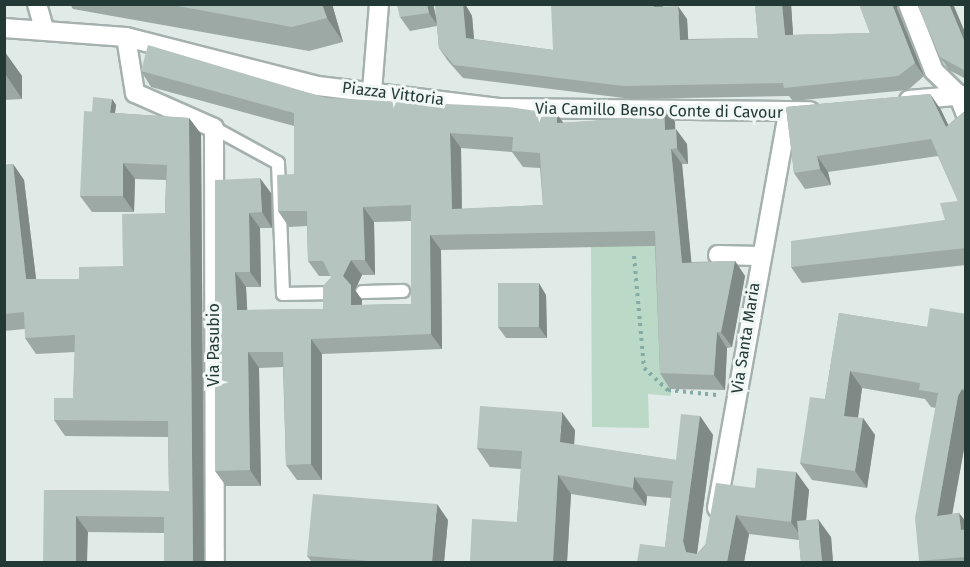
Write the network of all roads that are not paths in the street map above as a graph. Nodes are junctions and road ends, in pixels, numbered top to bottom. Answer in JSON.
{"nodes":[{"id":1,"x":37,"y":4,"type":"edge"},
{"id":2,"x":379,"y":4,"type":"edge"},
{"id":3,"x":908,"y":4,"type":"edge"},
{"id":4,"x":4,"y":28,"type":"edge"},
{"id":5,"x":44,"y":29,"type":"junction"},
{"id":6,"x":126,"y":37,"type":"junction"},
{"id":7,"x":372,"y":91,"type":"junction"},
{"id":8,"x":962,"y":94,"type":"edge"},
{"id":9,"x":886,"y":102,"type":"edge"},
{"id":10,"x":468,"y":104,"type":"joint"},
{"id":11,"x":831,"y":108,"type":"edge"},
{"id":12,"x":788,"y":113,"type":"junction"},
{"id":13,"x":966,"y":115,"type":"edge"},
{"id":14,"x":214,"y":128,"type":"junction"},
{"id":15,"x":718,"y":255,"type":"dead end"},
{"id":16,"x":759,"y":256,"type":"junction"},
{"id":17,"x":403,"y":291,"type":"dead end"},
{"id":18,"x":334,"y":292,"type":"edge"},
{"id":19,"x":362,"y":292,"type":"dead end"},
{"id":20,"x":713,"y":529,"type":"edge"},
{"id":21,"x":215,"y":562,"type":"edge"}],
"edges":[{"from":1,"to":5,"type":"street"},
{"from":2,"to":7,"type":"street"},
{"from":3,"to":8,"type":"street"},
{"from":4,"to":5,"type":"street"},
{"from":5,"to":6,"type":"street"},
{"from":6,"to":7,"type":"street","name":"Piazza Vittoria"},
{"from":6,"to":14,"type":"street"},
{"from":7,"to":10,"type":"street","name":"Piazza Vittoria"},
{"from":8,"to":9,"type":"street"},
{"from":8,"to":13,"type":"street"},
{"from":10,"to":12,"type":"street","name":"Via Camillo Benso Conte di Cavour"},
{"from":11,"to":12,"type":"street","name":"Via Camillo Benso Conte di Cavour"},
{"from":12,"to":16,"type":"street","name":"Via Santa Maria"},
{"from":14,"to":18,"type":"lane"},
{"from":14,"to":21,"type":"street","name":"Via Pasubio"},
{"from":15,"to":16,"type":"street"},
{"from":16,"to":20,"type":"street","name":"Via Santa Maria"},
{"from":17,"to":19,"type":"lane"}]}
